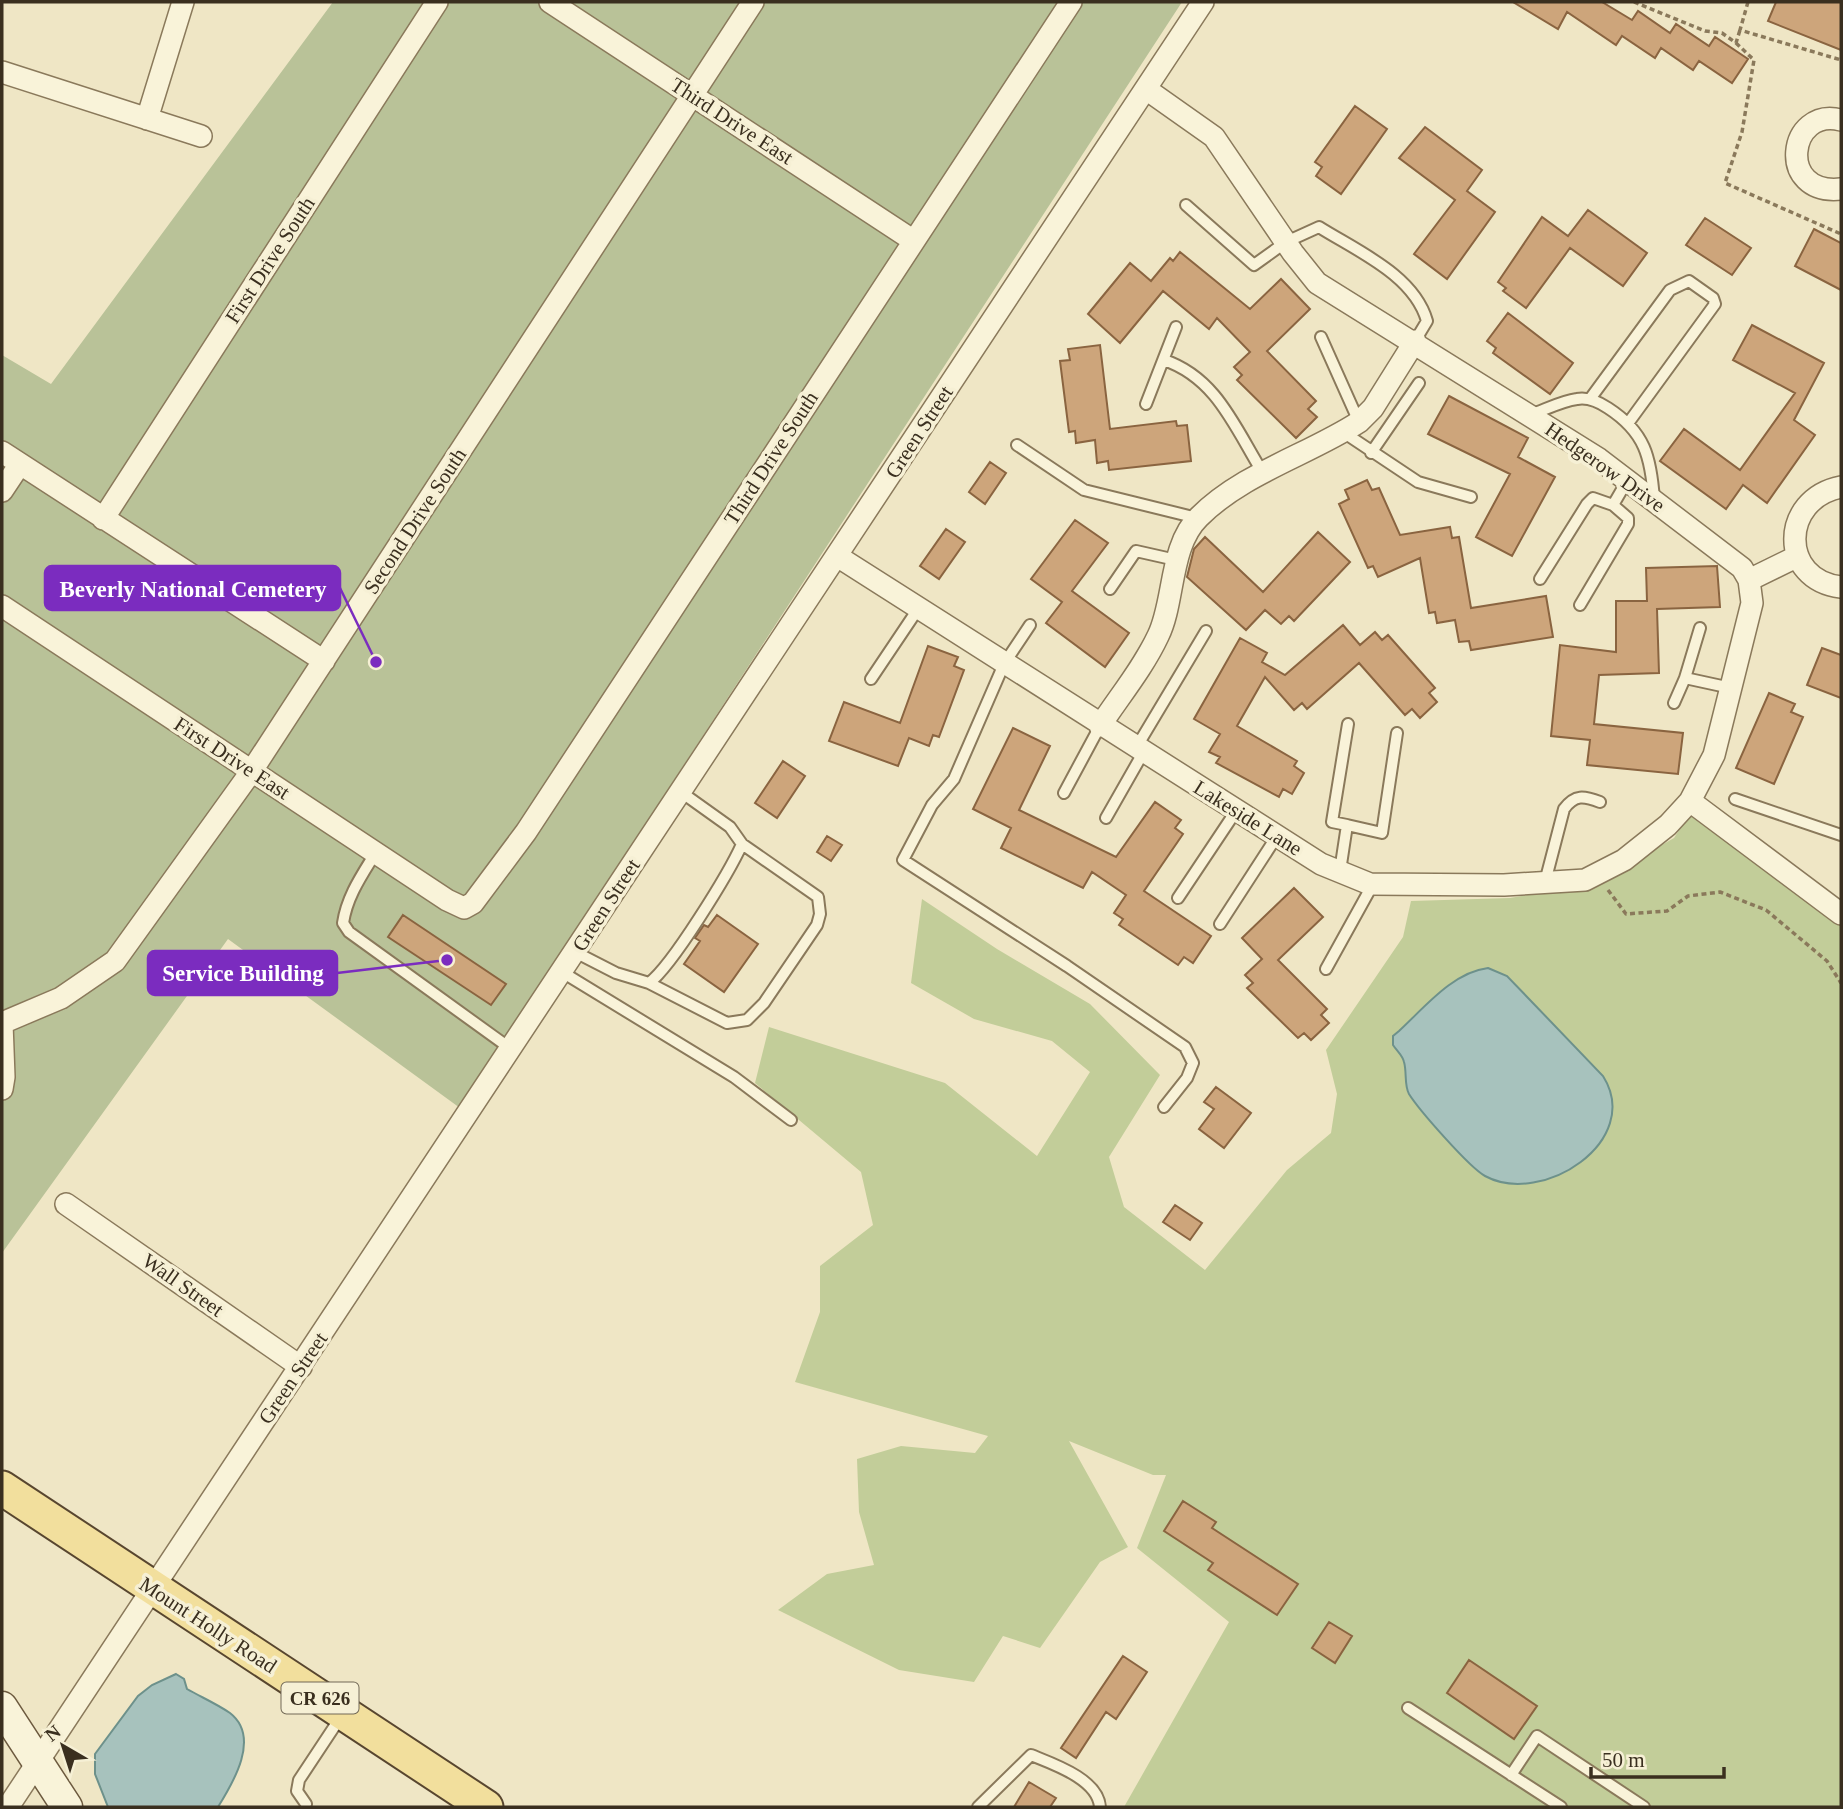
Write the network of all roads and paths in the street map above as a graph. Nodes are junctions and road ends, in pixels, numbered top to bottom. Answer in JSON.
{"nodes":[{"id":1,"x":183,"y":2,"type":"edge"},
{"id":2,"x":437,"y":2,"type":"edge"},
{"id":3,"x":550,"y":2,"type":"edge"},
{"id":4,"x":753,"y":2,"type":"edge"},
{"id":5,"x":1071,"y":2,"type":"edge"},
{"id":6,"x":1203,"y":2,"type":"edge"},
{"id":7,"x":1634,"y":2,"type":"edge"},
{"id":8,"x":1748,"y":2,"type":"edge"},
{"id":9,"x":1740,"y":30,"type":"junction"},
{"id":10,"x":1736,"y":43,"type":"junction"},
{"id":11,"x":1841,"y":60,"type":"edge"},
{"id":12,"x":2,"y":72,"type":"edge"},
{"id":13,"x":1146,"y":89,"type":"junction"},
{"id":14,"x":692,"y":95,"type":"junction"},
{"id":15,"x":1840,"y":117,"type":"edge"},
{"id":16,"x":147,"y":119,"type":"junction"},
{"id":17,"x":201,"y":136,"type":"dead end"},
{"id":18,"x":1841,"y":189,"type":"edge"},
{"id":19,"x":1186,"y":205,"type":"dead end"},
{"id":20,"x":1841,"y":234,"type":"edge"},
{"id":21,"x":914,"y":241,"type":"junction"},
{"id":22,"x":1286,"y":242,"type":"junction"},
{"id":23,"x":1176,"y":327,"type":"dead end"},
{"id":24,"x":1321,"y":337,"type":"dead end"},
{"id":25,"x":1415,"y":341,"type":"junction"},
{"id":26,"x":1164,"y":360,"type":"junction"},
{"id":27,"x":1419,"y":383,"type":"dead end"},
{"id":28,"x":1590,"y":399,"type":"junction"},
{"id":29,"x":1146,"y":404,"type":"dead end"},
{"id":30,"x":1530,"y":415,"type":"junction"},
{"id":31,"x":1629,"y":422,"type":"junction"},
{"id":32,"x":1351,"y":427,"type":"junction"},
{"id":33,"x":1017,"y":445,"type":"dead end"},
{"id":34,"x":2,"y":452,"type":"edge"},
{"id":35,"x":1371,"y":453,"type":"junction"},
{"id":36,"x":20,"y":464,"type":"junction"},
{"id":37,"x":1263,"y":473,"type":"junction"},
{"id":38,"x":1627,"y":481,"type":"junction"},
{"id":39,"x":1841,"y":487,"type":"edge"},
{"id":40,"x":2,"y":491,"type":"edge"},
{"id":41,"x":1471,"y":497,"type":"dead end"},
{"id":42,"x":1654,"y":500,"type":"junction"},
{"id":43,"x":1613,"y":505,"type":"junction"},
{"id":44,"x":1197,"y":518,"type":"junction"},
{"id":45,"x":103,"y":519,"type":"junction"},
{"id":46,"x":837,"y":556,"type":"junction"},
{"id":47,"x":1798,"y":556,"type":"junction"},
{"id":48,"x":1176,"y":560,"type":"junction"},
{"id":49,"x":1540,"y":579,"type":"dead end"},
{"id":50,"x":1749,"y":580,"type":"junction"},
{"id":51,"x":1841,"y":587,"type":"edge"},
{"id":52,"x":1110,"y":589,"type":"dead end"},
{"id":53,"x":1580,"y":605,"type":"dead end"},
{"id":54,"x":2,"y":606,"type":"edge"},
{"id":55,"x":918,"y":609,"type":"junction"},
{"id":56,"x":1030,"y":625,"type":"dead end"},
{"id":57,"x":1700,"y":628,"type":"dead end"},
{"id":58,"x":1206,"y":631,"type":"dead end"},
{"id":59,"x":324,"y":661,"type":"junction"},
{"id":60,"x":1004,"y":664,"type":"junction"},
{"id":61,"x":871,"y":678,"type":"dead end"},
{"id":62,"x":1685,"y":678,"type":"junction"},
{"id":63,"x":1731,"y":688,"type":"junction"},
{"id":64,"x":1674,"y":704,"type":"dead end"},
{"id":65,"x":1348,"y":724,"type":"dead end"},
{"id":66,"x":1100,"y":726,"type":"junction"},
{"id":67,"x":1396,"y":733,"type":"dead end"},
{"id":68,"x":1139,"y":751,"type":"junction"},
{"id":69,"x":251,"y":772,"type":"junction"},
{"id":70,"x":681,"y":792,"type":"junction"},
{"id":71,"x":1064,"y":793,"type":"dead end"},
{"id":72,"x":1735,"y":799,"type":"dead end"},
{"id":73,"x":1690,"y":801,"type":"junction"},
{"id":74,"x":1600,"y":802,"type":"dead end"},
{"id":75,"x":1236,"y":811,"type":"junction"},
{"id":76,"x":1107,"y":818,"type":"dead end"},
{"id":77,"x":1347,"y":825,"type":"junction"},
{"id":78,"x":1841,"y":835,"type":"edge"},
{"id":79,"x":1276,"y":836,"type":"junction"},
{"id":80,"x":742,"y":844,"type":"junction"},
{"id":81,"x":376,"y":852,"type":"junction"},
{"id":82,"x":1340,"y":871,"type":"junction"},
{"id":83,"x":1545,"y":883,"type":"junction"},
{"id":84,"x":1373,"y":884,"type":"junction"},
{"id":85,"x":1600,"y":892,"type":"dead end"},
{"id":86,"x":1178,"y":898,"type":"dead end"},
{"id":87,"x":464,"y":908,"type":"joint"},
{"id":88,"x":1841,"y":914,"type":"edge"},
{"id":89,"x":1220,"y":924,"type":"dead end"},
{"id":90,"x":575,"y":952,"type":"junction"},
{"id":91,"x":1326,"y":969,"type":"dead end"},
{"id":92,"x":562,"y":972,"type":"junction"},
{"id":93,"x":649,"y":983,"type":"junction"},
{"id":94,"x":1841,"y":983,"type":"edge"},
{"id":95,"x":2,"y":1023,"type":"edge"},
{"id":96,"x":511,"y":1049,"type":"junction"},
{"id":97,"x":2,"y":1089,"type":"edge"},
{"id":98,"x":1164,"y":1107,"type":"dead end"},
{"id":99,"x":791,"y":1120,"type":"dead end"},
{"id":100,"x":66,"y":1204,"type":"dead end"},
{"id":101,"x":301,"y":1367,"type":"junction"},
{"id":102,"x":2,"y":1488,"type":"edge"},
{"id":103,"x":153,"y":1589,"type":"junction"},
{"id":104,"x":2,"y":1707,"type":"edge"},
{"id":105,"x":1408,"y":1708,"type":"dead end"},
{"id":106,"x":344,"y":1713,"type":"junction"},
{"id":107,"x":38,"y":1761,"type":"junction"},
{"id":108,"x":1511,"y":1775,"type":"junction"},
{"id":109,"x":306,"y":1804,"type":"dead end"},
{"id":110,"x":8,"y":1807,"type":"edge"},
{"id":111,"x":67,"y":1807,"type":"edge"},
{"id":112,"x":486,"y":1807,"type":"edge"},
{"id":113,"x":978,"y":1807,"type":"edge"},
{"id":114,"x":1100,"y":1807,"type":"edge"},
{"id":115,"x":1561,"y":1807,"type":"edge"},
{"id":116,"x":1643,"y":1807,"type":"edge"}],
"edges":[{"from":1,"to":16,"type":"street"},
{"from":2,"to":45,"type":"street","name":"First Drive South"},
{"from":3,"to":14,"type":"street","name":"Third Drive East"},
{"from":4,"to":14,"type":"street","name":"Second Drive South"},
{"from":5,"to":21,"type":"street","name":"Third Drive South"},
{"from":6,"to":13,"type":"street","name":"Green Street"},
{"from":7,"to":10,"type":"path"},
{"from":8,"to":9,"type":"path"},
{"from":9,"to":10,"type":"path"},
{"from":9,"to":11,"type":"path"},
{"from":10,"to":20,"type":"path"},
{"from":12,"to":16,"type":"street"},
{"from":13,"to":22,"type":"street","name":"Hedgerow Drive"},
{"from":13,"to":46,"type":"street","name":"Green Street"},
{"from":14,"to":21,"type":"street","name":"Third Drive East"},
{"from":14,"to":59,"type":"street","name":"Second Drive South"},
{"from":15,"to":18,"type":"street"},
{"from":16,"to":17,"type":"street"},
{"from":19,"to":22,"type":"lane"},
{"from":21,"to":87,"type":"street","name":"Third Drive South"},
{"from":22,"to":25,"type":"street","name":"Hedgerow Drive"},
{"from":22,"to":25,"type":"lane"},
{"from":23,"to":26,"type":"lane"},
{"from":24,"to":32,"type":"lane"},
{"from":25,"to":30,"type":"street","name":"Hedgerow Drive"},
{"from":25,"to":32,"type":"street"},
{"from":26,"to":29,"type":"lane"},
{"from":26,"to":37,"type":"lane"},
{"from":27,"to":35,"type":"lane"},
{"from":28,"to":30,"type":"lane"},
{"from":28,"to":31,"type":"lane"},
{"from":28,"to":31,"type":"lane"},
{"from":30,"to":38,"type":"street","name":"Hedgerow Drive"},
{"from":31,"to":42,"type":"lane"},
{"from":32,"to":35,"type":"lane"},
{"from":32,"to":37,"type":"street"},
{"from":33,"to":44,"type":"lane"},
{"from":34,"to":36,"type":"street"},
{"from":35,"to":41,"type":"lane"},
{"from":36,"to":40,"type":"street"},
{"from":36,"to":45,"type":"street"},
{"from":37,"to":44,"type":"street"},
{"from":38,"to":42,"type":"street","name":"Hedgerow Drive"},
{"from":38,"to":43,"type":"lane"},
{"from":39,"to":47,"type":"street"},
{"from":42,"to":50,"type":"street","name":"Hedgerow Drive"},
{"from":43,"to":49,"type":"lane"},
{"from":43,"to":53,"type":"lane"},
{"from":44,"to":48,"type":"street"},
{"from":45,"to":59,"type":"street"},
{"from":46,"to":55,"type":"street","name":"Lakeside Lane"},
{"from":46,"to":70,"type":"street","name":"Green Street"},
{"from":47,"to":50,"type":"street"},
{"from":47,"to":51,"type":"street"},
{"from":48,"to":52,"type":"lane"},
{"from":48,"to":66,"type":"street"},
{"from":50,"to":63,"type":"street"},
{"from":54,"to":69,"type":"street","name":"First Drive East"},
{"from":55,"to":60,"type":"street","name":"Lakeside Lane"},
{"from":55,"to":61,"type":"lane"},
{"from":56,"to":60,"type":"lane"},
{"from":57,"to":62,"type":"lane"},
{"from":58,"to":68,"type":"lane"},
{"from":59,"to":69,"type":"street","name":"Second Drive South"},
{"from":60,"to":66,"type":"street","name":"Lakeside Lane"},
{"from":60,"to":98,"type":"lane"},
{"from":62,"to":63,"type":"lane"},
{"from":62,"to":64,"type":"lane"},
{"from":63,"to":73,"type":"street"},
{"from":65,"to":77,"type":"lane"},
{"from":66,"to":68,"type":"street","name":"Lakeside Lane"},
{"from":66,"to":71,"type":"lane"},
{"from":67,"to":77,"type":"lane"},
{"from":68,"to":75,"type":"street","name":"Lakeside Lane"},
{"from":68,"to":76,"type":"lane"},
{"from":69,"to":81,"type":"street","name":"First Drive East"},
{"from":69,"to":95,"type":"street","name":"Second Drive South"},
{"from":70,"to":80,"type":"lane"},
{"from":70,"to":90,"type":"street","name":"Green Street"},
{"from":72,"to":78,"type":"lane"},
{"from":73,"to":83,"type":"street","name":"Lakeside Lane"},
{"from":73,"to":88,"type":"street"},
{"from":74,"to":83,"type":"lane"},
{"from":75,"to":79,"type":"street","name":"Lakeside Lane"},
{"from":75,"to":86,"type":"lane"},
{"from":77,"to":82,"type":"lane"},
{"from":79,"to":82,"type":"street","name":"Lakeside Lane"},
{"from":79,"to":89,"type":"lane"},
{"from":80,"to":93,"type":"lane"},
{"from":80,"to":93,"type":"lane"},
{"from":81,"to":87,"type":"street","name":"First Drive East"},
{"from":81,"to":96,"type":"lane"},
{"from":82,"to":84,"type":"street","name":"Lakeside Lane"},
{"from":83,"to":84,"type":"street","name":"Lakeside Lane"},
{"from":84,"to":91,"type":"lane"},
{"from":85,"to":94,"type":"path"},
{"from":90,"to":92,"type":"street","name":"Green Street"},
{"from":90,"to":93,"type":"lane"},
{"from":92,"to":96,"type":"street","name":"Green Street"},
{"from":92,"to":99,"type":"lane"},
{"from":95,"to":97,"type":"street"},
{"from":96,"to":101,"type":"street","name":"Green Street"},
{"from":100,"to":101,"type":"street","name":"Wall Street"},
{"from":101,"to":103,"type":"street","name":"Green Street"},
{"from":102,"to":103,"type":"main road","name":"Mount Holly Road","number":"CR 626"},
{"from":103,"to":106,"type":"main road","name":"Mount Holly Road","number":"CR 626"},
{"from":103,"to":107,"type":"street","name":"Green Street"},
{"from":104,"to":107,"type":"street"},
{"from":105,"to":108,"type":"lane"},
{"from":106,"to":109,"type":"lane"},
{"from":106,"to":112,"type":"main road","name":"Mount Holly Road","number":"CR 626"},
{"from":107,"to":110,"type":"street","name":"Green Street"},
{"from":107,"to":111,"type":"street"},
{"from":108,"to":115,"type":"lane"},
{"from":108,"to":116,"type":"lane"},
{"from":113,"to":114,"type":"lane"}]}
